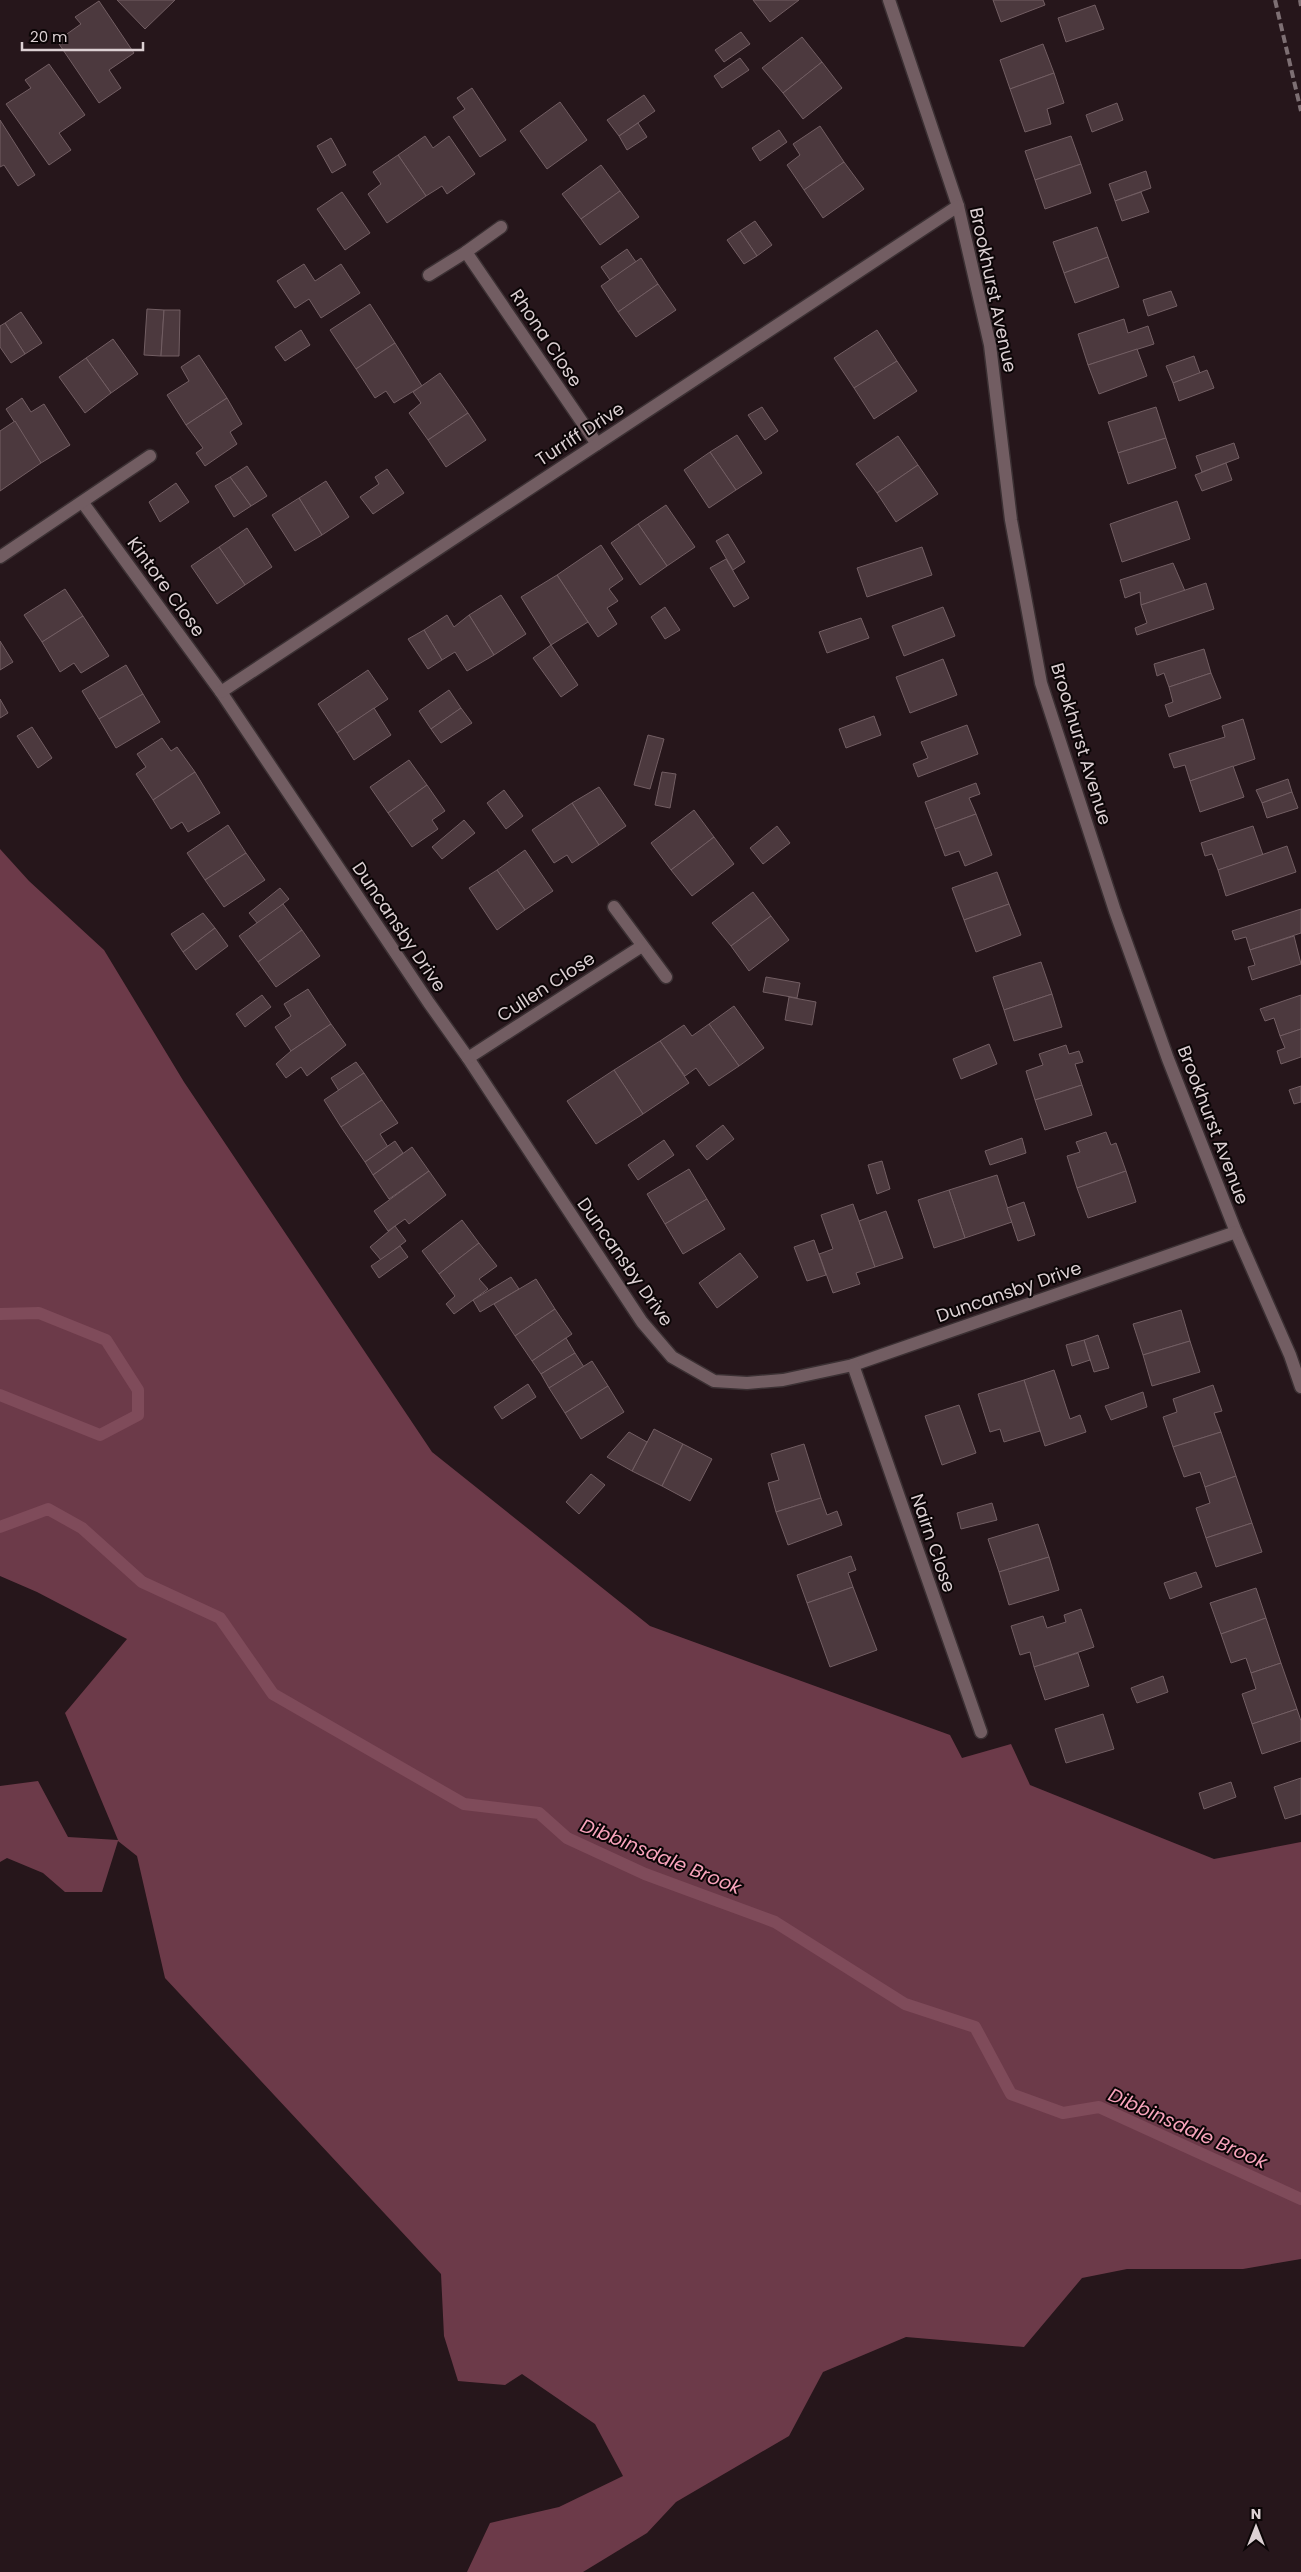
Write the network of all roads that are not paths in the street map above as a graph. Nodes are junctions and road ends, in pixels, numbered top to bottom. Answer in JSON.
{"nodes":[{"id":1,"x":889,"y":0,"type":"edge"},
{"id":2,"x":958,"y":206,"type":"junction"},
{"id":3,"x":501,"y":227,"type":"dead end"},
{"id":4,"x":466,"y":252,"type":"junction"},
{"id":5,"x":429,"y":275,"type":"dead end"},
{"id":6,"x":596,"y":444,"type":"junction"},
{"id":7,"x":150,"y":456,"type":"dead end"},
{"id":8,"x":83,"y":503,"type":"junction"},
{"id":9,"x":0,"y":557,"type":"edge"},
{"id":10,"x":221,"y":692,"type":"junction"},
{"id":11,"x":614,"y":907,"type":"dead end"},
{"id":12,"x":642,"y":946,"type":"junction"},
{"id":13,"x":666,"y":977,"type":"dead end"},
{"id":14,"x":468,"y":1058,"type":"junction"},
{"id":15,"x":1236,"y":1232,"type":"junction"},
{"id":16,"x":853,"y":1365,"type":"junction"},
{"id":17,"x":1301,"y":1388,"type":"edge"},
{"id":18,"x":981,"y":1732,"type":"dead end"}],
"edges":[{"from":1,"to":2,"type":"street","name":"Brookhurst Avenue"},
{"from":2,"to":6,"type":"street","name":"Turriff Drive"},
{"from":2,"to":15,"type":"street","name":"Brookhurst Avenue"},
{"from":3,"to":4,"type":"street"},
{"from":4,"to":5,"type":"street"},
{"from":4,"to":6,"type":"street","name":"Rhona Close"},
{"from":6,"to":10,"type":"street","name":"Turriff Drive"},
{"from":7,"to":8,"type":"street"},
{"from":8,"to":9,"type":"street"},
{"from":8,"to":10,"type":"street","name":"Kintore Close"},
{"from":10,"to":14,"type":"street","name":"Duncansby Drive"},
{"from":11,"to":12,"type":"street"},
{"from":12,"to":13,"type":"street"},
{"from":12,"to":14,"type":"street","name":"Cullen Close"},
{"from":14,"to":16,"type":"street","name":"Duncansby Drive"},
{"from":15,"to":16,"type":"street","name":"Duncansby Drive"},
{"from":15,"to":17,"type":"street","name":"Brookhurst Avenue"},
{"from":16,"to":18,"type":"street","name":"Nairn Close"}]}
